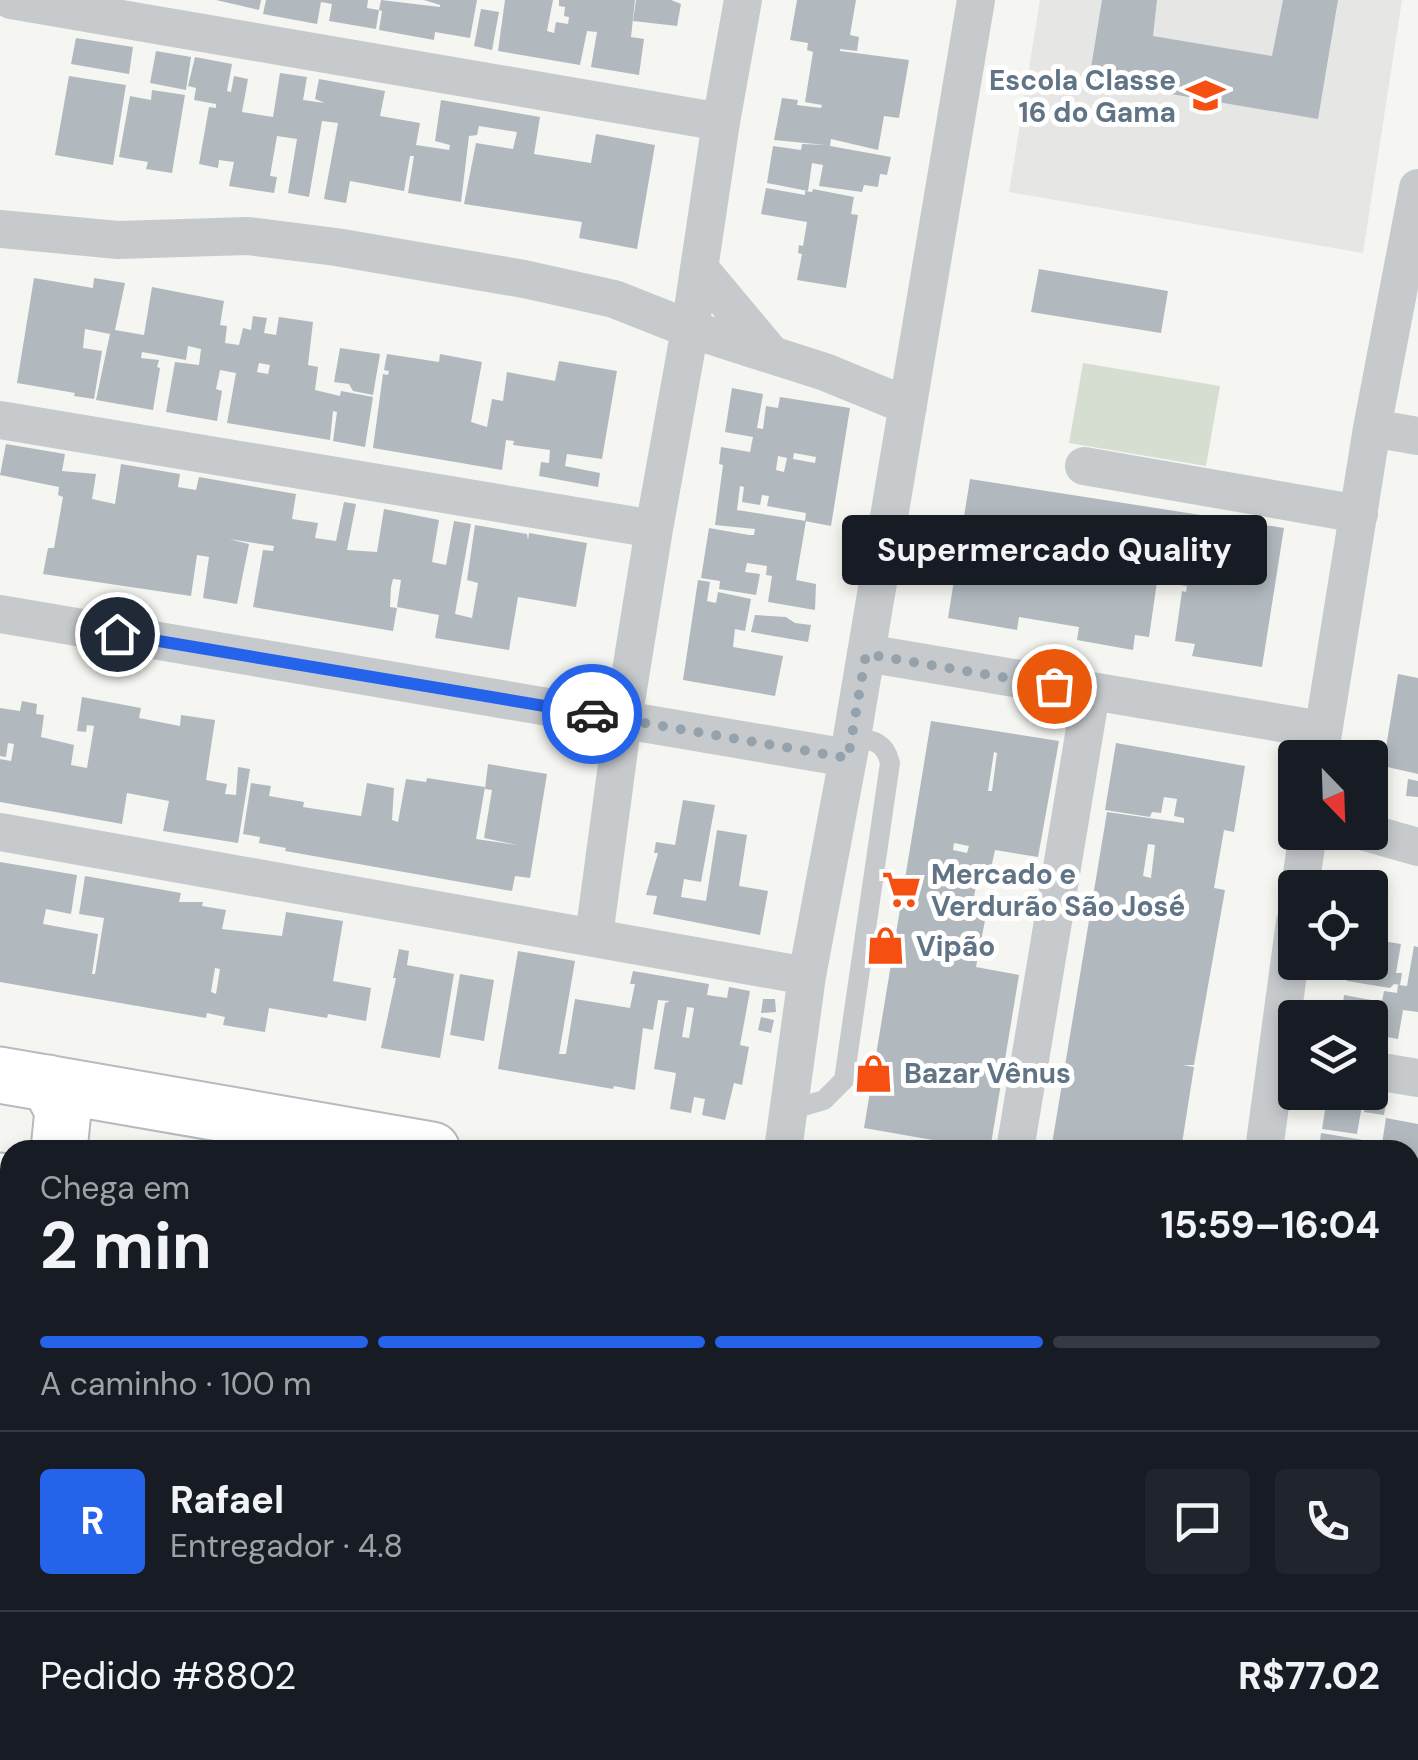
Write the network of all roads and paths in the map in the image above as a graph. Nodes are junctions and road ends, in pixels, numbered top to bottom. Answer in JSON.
{"nodes":[{"id":1,"x":12,"y":0,"type":"edge"},
{"id":2,"x":743,"y":0,"type":"edge"},
{"id":3,"x":976,"y":0,"type":"edge"},
{"id":4,"x":720,"y":122,"type":"junction"},
{"id":5,"x":1418,"y":188,"type":"edge"},
{"id":6,"x":0,"y":229,"type":"edge"},
{"id":7,"x":699,"y":268,"type":"junction"},
{"id":8,"x":690,"y":329,"type":"junction"},
{"id":9,"x":771,"y":354,"type":"junction"},
{"id":10,"x":908,"y":406,"type":"junction"},
{"id":11,"x":0,"y":420,"type":"edge"},
{"id":12,"x":1372,"y":428,"type":"junction"},
{"id":13,"x":1418,"y":436,"type":"edge"},
{"id":14,"x":1084,"y":466,"type":"dead end"},
{"id":15,"x":1359,"y":514,"type":"junction"},
{"id":16,"x":654,"y":529,"type":"junction"},
{"id":17,"x":0,"y":614,"type":"edge"},
{"id":18,"x":866,"y":654,"type":"junction"},
{"id":19,"x":1091,"y":693,"type":"junction"},
{"id":20,"x":622,"y":720,"type":"junction"},
{"id":21,"x":1302,"y":740,"type":"edge"},
{"id":22,"x":1321,"y":740,"type":"edge"},
{"id":23,"x":850,"y":748,"type":"junction"},
{"id":24,"x":0,"y":832,"type":"edge"},
{"id":25,"x":1388,"y":839,"type":"edge"},
{"id":26,"x":1418,"y":847,"type":"edge"},
{"id":27,"x":594,"y":936,"type":"junction"},
{"id":28,"x":806,"y":976,"type":"junction"},
{"id":29,"x":1388,"y":1073,"type":"edge"},
{"id":30,"x":1418,"y":1078,"type":"edge"},
{"id":31,"x":24,"y":1079,"type":"edge"},
{"id":32,"x":1278,"y":1090,"type":"edge"},
{"id":33,"x":787,"y":1112,"type":"junction"},
{"id":34,"x":60,"y":1140,"type":"edge"},
{"id":35,"x":375,"y":1140,"type":"edge"},
{"id":36,"x":784,"y":1140,"type":"edge"},
{"id":37,"x":1017,"y":1140,"type":"edge"},
{"id":38,"x":1266,"y":1140,"type":"edge"}],
"edges":[{"from":1,"to":4,"type":"street"},
{"from":2,"to":4,"type":"street"},
{"from":3,"to":10,"type":"street"},
{"from":4,"to":7,"type":"street"},
{"from":5,"to":12,"type":"street"},
{"from":6,"to":8,"type":"street"},
{"from":7,"to":8,"type":"street"},
{"from":7,"to":9,"type":"street"},
{"from":8,"to":9,"type":"street"},
{"from":8,"to":16,"type":"street"},
{"from":9,"to":10,"type":"street"},
{"from":10,"to":18,"type":"street"},
{"from":11,"to":16,"type":"street"},
{"from":12,"to":13,"type":"street"},
{"from":12,"to":15,"type":"street"},
{"from":14,"to":15,"type":"street"},
{"from":15,"to":22,"type":"street"},
{"from":16,"to":20,"type":"street"},
{"from":17,"to":20,"type":"street"},
{"from":18,"to":19,"type":"street"},
{"from":18,"to":23,"type":"street"},
{"from":19,"to":21,"type":"street"},
{"from":19,"to":37,"type":"street"},
{"from":20,"to":23,"type":"street"},
{"from":20,"to":27,"type":"street"},
{"from":23,"to":28,"type":"street"},
{"from":23,"to":33,"type":"lane"},
{"from":24,"to":27,"type":"street"},
{"from":25,"to":26,"type":"street"},
{"from":27,"to":28,"type":"street"},
{"from":28,"to":33,"type":"street"},
{"from":29,"to":30,"type":"street"},
{"from":31,"to":34,"type":"main road"},
{"from":31,"to":35,"type":"main road"},
{"from":32,"to":38,"type":"street"},
{"from":33,"to":36,"type":"street"}]}
